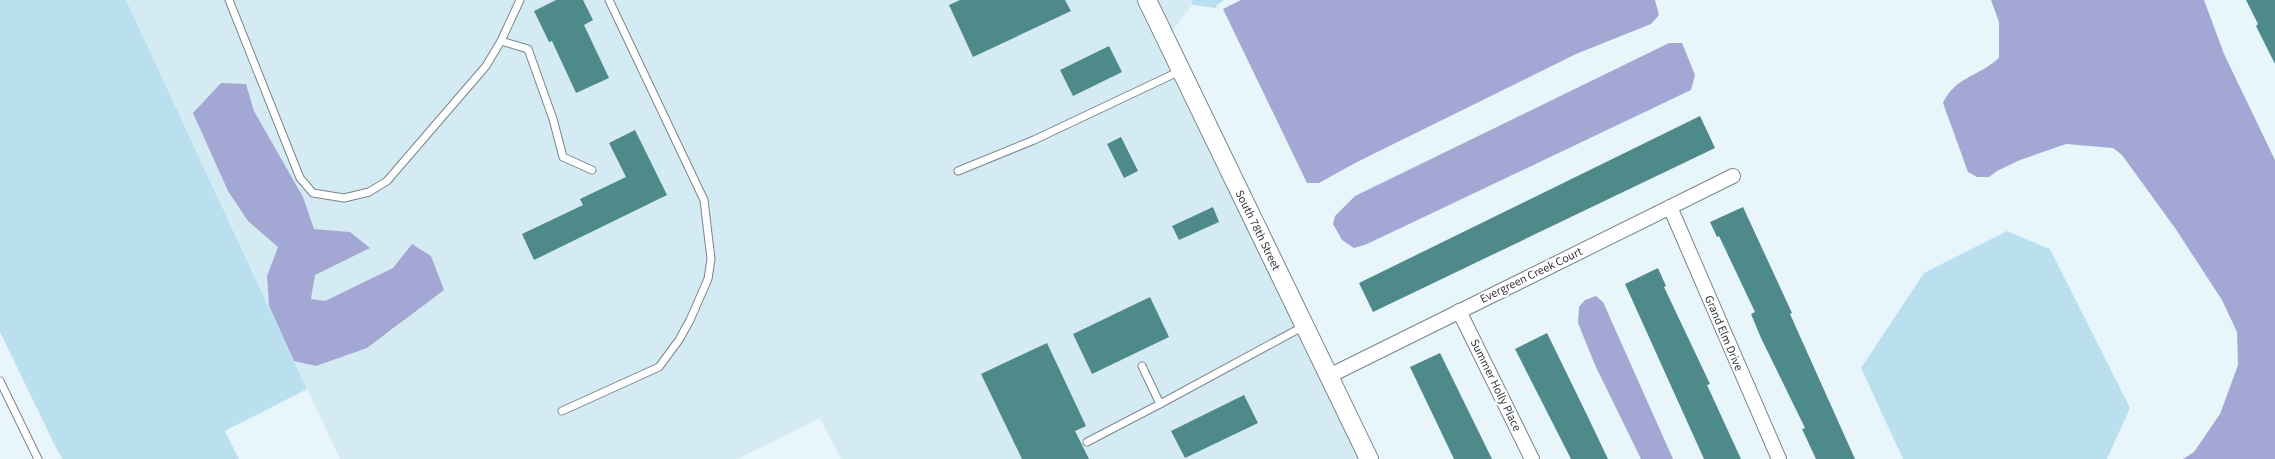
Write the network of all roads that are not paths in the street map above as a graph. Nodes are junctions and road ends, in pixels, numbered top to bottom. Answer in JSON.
{"nodes":[{"id":1,"x":230,"y":0,"type":"edge"},
{"id":2,"x":520,"y":0,"type":"edge"},
{"id":3,"x":608,"y":0,"type":"edge"},
{"id":4,"x":1147,"y":0,"type":"edge"},
{"id":5,"x":501,"y":41,"type":"junction"},
{"id":6,"x":1181,"y":71,"type":"junction"},
{"id":7,"x":592,"y":170,"type":"dead end"},
{"id":8,"x":958,"y":172,"type":"dead end"},
{"id":9,"x":1733,"y":176,"type":"dead end"},
{"id":10,"x":1670,"y":207,"type":"junction"},
{"id":11,"x":1459,"y":311,"type":"junction"},
{"id":12,"x":1305,"y":326,"type":"junction"},
{"id":13,"x":1142,"y":366,"type":"dead end"},
{"id":14,"x":1329,"y":376,"type":"junction"},
{"id":15,"x":0,"y":381,"type":"edge"},
{"id":16,"x":1160,"y":404,"type":"junction"},
{"id":17,"x":562,"y":411,"type":"dead end"},
{"id":18,"x":1086,"y":442,"type":"dead end"},
{"id":19,"x":38,"y":459,"type":"edge"},
{"id":20,"x":1369,"y":459,"type":"edge"},
{"id":21,"x":1532,"y":459,"type":"edge"},
{"id":22,"x":1779,"y":459,"type":"edge"}],
"edges":[{"from":1,"to":5,"type":"lane"},
{"from":2,"to":5,"type":"lane"},
{"from":3,"to":17,"type":"lane"},
{"from":4,"to":6,"type":"street","name":"South 78th Street"},
{"from":5,"to":7,"type":"lane"},
{"from":6,"to":8,"type":"lane"},
{"from":6,"to":12,"type":"street","name":"South 78th Street"},
{"from":9,"to":10,"type":"street","name":"Evergreen Creek Court"},
{"from":10,"to":11,"type":"street","name":"Evergreen Creek Court"},
{"from":10,"to":22,"type":"street","name":"Grand Elm Drive"},
{"from":11,"to":14,"type":"street","name":"Evergreen Creek Court"},
{"from":11,"to":21,"type":"street","name":"Summer Holly Place"},
{"from":12,"to":14,"type":"street","name":"South 78th Street"},
{"from":12,"to":16,"type":"lane"},
{"from":13,"to":16,"type":"lane"},
{"from":14,"to":20,"type":"street","name":"South 78th Street"},
{"from":15,"to":19,"type":"lane"},
{"from":16,"to":18,"type":"lane"}]}
